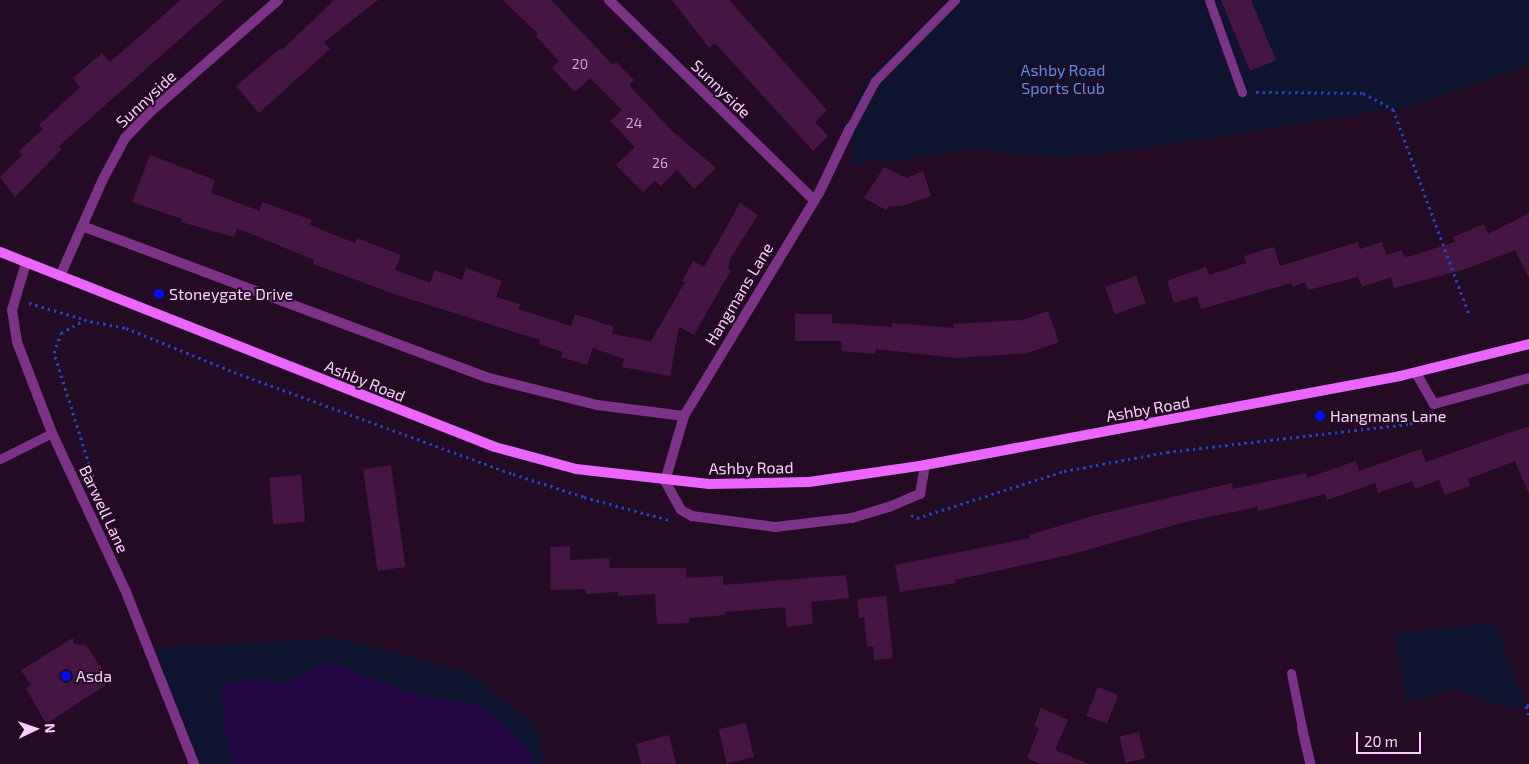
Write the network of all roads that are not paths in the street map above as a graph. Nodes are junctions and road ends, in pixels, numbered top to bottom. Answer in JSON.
{"nodes":[{"id":1,"x":278,"y":0,"type":"edge"},
{"id":2,"x":609,"y":0,"type":"edge"},
{"id":3,"x":955,"y":0,"type":"edge"},
{"id":4,"x":1209,"y":0,"type":"edge"},
{"id":5,"x":1242,"y":92,"type":"road end"},
{"id":6,"x":850,"y":128,"type":"joint"},
{"id":7,"x":814,"y":199,"type":"junction"},
{"id":8,"x":82,"y":226,"type":"junction"},
{"id":9,"x":0,"y":252,"type":"edge"},
{"id":10,"x":26,"y":263,"type":"junction"},
{"id":11,"x":60,"y":276,"type":"junction"},
{"id":12,"x":1529,"y":344,"type":"edge"},
{"id":13,"x":1416,"y":373,"type":"junction"},
{"id":14,"x":1529,"y":378,"type":"edge"},
{"id":15,"x":684,"y":416,"type":"junction"},
{"id":16,"x":52,"y":433,"type":"junction"},
{"id":17,"x":0,"y":459,"type":"edge"},
{"id":18,"x":925,"y":465,"type":"junction"},
{"id":19,"x":666,"y":481,"type":"junction"},
{"id":20,"x":1291,"y":673,"type":"dead end"},
{"id":21,"x":1302,"y":728,"type":"joint"},
{"id":22,"x":194,"y":764,"type":"edge"},
{"id":23,"x":1310,"y":764,"type":"edge"}],
"edges":[{"from":1,"to":8,"type":"street","name":"Sunnyside"},
{"from":2,"to":7,"type":"street","name":"Sunnyside"},
{"from":3,"to":6,"type":"lane"},
{"from":4,"to":5,"type":"lane"},
{"from":6,"to":7,"type":"street","name":"Hangmans Lane"},
{"from":7,"to":15,"type":"street","name":"Hangmans Lane"},
{"from":8,"to":11,"type":"street","name":"Sunnyside"},
{"from":8,"to":15,"type":"street"},
{"from":9,"to":10,"type":"main road","name":"Ashby Road"},
{"from":10,"to":11,"type":"main road","name":"Ashby Road"},
{"from":10,"to":16,"type":"street","name":"Barwell Lane"},
{"from":11,"to":19,"type":"main road","name":"Ashby Road"},
{"from":12,"to":13,"type":"main road","name":"Ashby Road"},
{"from":13,"to":14,"type":"street"},
{"from":13,"to":18,"type":"main road","name":"Ashby Road"},
{"from":15,"to":19,"type":"street","name":"Hangmans Lane"},
{"from":16,"to":17,"type":"lane"},
{"from":16,"to":22,"type":"street","name":"Barwell Lane"},
{"from":18,"to":19,"type":"main road","name":"Ashby Road"},
{"from":18,"to":19,"type":"street"},
{"from":20,"to":21,"type":"lane"},
{"from":21,"to":23,"type":"street"}]}
